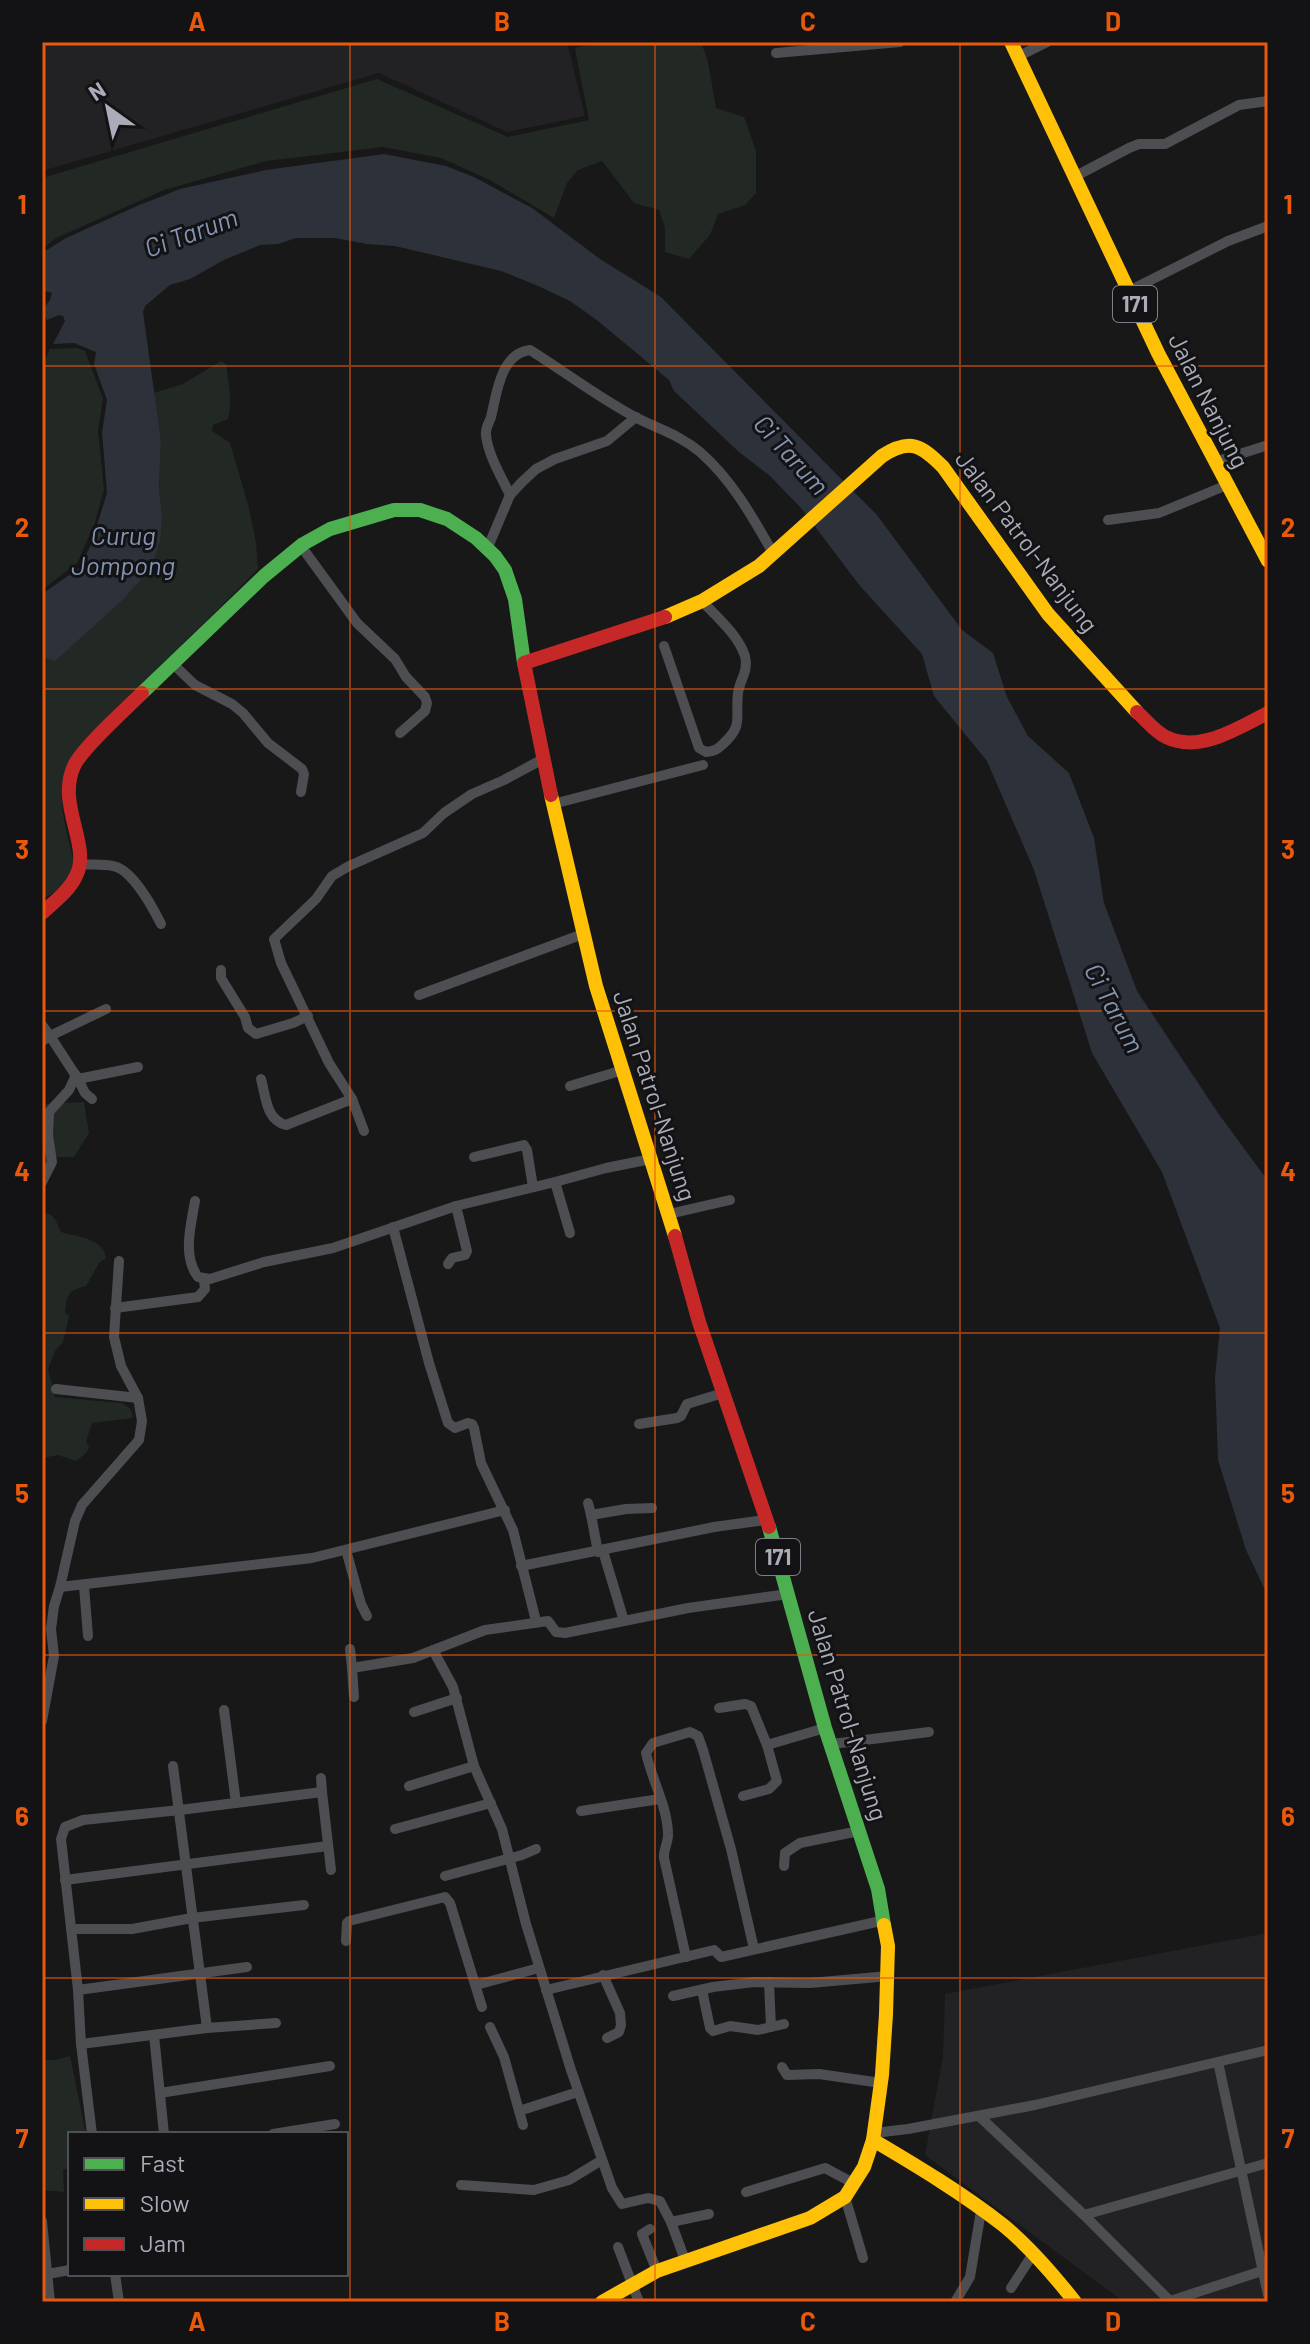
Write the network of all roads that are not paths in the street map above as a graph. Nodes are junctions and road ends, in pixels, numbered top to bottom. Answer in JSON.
{"nodes":[{"id":1,"x":900,"y":42,"type":"edge"},
{"id":2,"x":1011,"y":42,"type":"edge"},
{"id":3,"x":1047,"y":42,"type":"edge"},
{"id":4,"x":776,"y":53,"type":"dead end"},
{"id":5,"x":1019,"y":56,"type":"junction"},
{"id":6,"x":1268,"y":101,"type":"edge"},
{"id":7,"x":1074,"y":177,"type":"junction"},
{"id":8,"x":1268,"y":226,"type":"edge"},
{"id":9,"x":1129,"y":291,"type":"junction"},
{"id":10,"x":636,"y":417,"type":"junction"},
{"id":11,"x":1268,"y":445,"type":"edge"},
{"id":12,"x":1215,"y":462,"type":"junction"},
{"id":13,"x":1227,"y":485,"type":"junction"},
{"id":14,"x":510,"y":495,"type":"junction"},
{"id":15,"x":1108,"y":520,"type":"dead end"},
{"id":16,"x":301,"y":546,"type":"junction"},
{"id":17,"x":488,"y":547,"type":"junction"},
{"id":18,"x":776,"y":549,"type":"junction"},
{"id":19,"x":1268,"y":558,"type":"edge"},
{"id":20,"x":702,"y":601,"type":"junction"},
{"id":21,"x":664,"y":646,"type":"dead end"},
{"id":22,"x":172,"y":663,"type":"junction"},
{"id":23,"x":524,"y":663,"type":"junction"},
{"id":24,"x":1268,"y":713,"type":"edge"},
{"id":25,"x":400,"y":733,"type":"dead end"},
{"id":26,"x":543,"y":759,"type":"junction"},
{"id":27,"x":703,"y":765,"type":"dead end"},
{"id":28,"x":301,"y":792,"type":"dead end"},
{"id":29,"x":553,"y":804,"type":"junction"},
{"id":30,"x":81,"y":864,"type":"junction"},
{"id":31,"x":42,"y":913,"type":"edge"},
{"id":32,"x":161,"y":924,"type":"dead end"},
{"id":33,"x":583,"y":934,"type":"junction"},
{"id":34,"x":221,"y":970,"type":"dead end"},
{"id":35,"x":419,"y":995,"type":"dead end"},
{"id":36,"x":106,"y":1009,"type":"dead end"},
{"id":37,"x":308,"y":1016,"type":"junction"},
{"id":38,"x":42,"y":1025,"type":"edge"},
{"id":39,"x":46,"y":1038,"type":"edge"},
{"id":40,"x":138,"y":1067,"type":"dead end"},
{"id":41,"x":623,"y":1070,"type":"junction"},
{"id":42,"x":77,"y":1077,"type":"junction"},
{"id":43,"x":261,"y":1079,"type":"dead end"},
{"id":44,"x":570,"y":1086,"type":"dead end"},
{"id":45,"x":92,"y":1099,"type":"dead end"},
{"id":46,"x":352,"y":1099,"type":"junction"},
{"id":47,"x":364,"y":1131,"type":"dead end"},
{"id":48,"x":474,"y":1157,"type":"dead end"},
{"id":49,"x":651,"y":1159,"type":"junction"},
{"id":50,"x":42,"y":1182,"type":"edge"},
{"id":51,"x":555,"y":1182,"type":"junction"},
{"id":52,"x":533,"y":1187,"type":"junction"},
{"id":53,"x":730,"y":1200,"type":"dead end"},
{"id":54,"x":195,"y":1201,"type":"dead end"},
{"id":55,"x":456,"y":1206,"type":"junction"},
{"id":56,"x":669,"y":1214,"type":"junction"},
{"id":57,"x":393,"y":1227,"type":"junction"},
{"id":58,"x":570,"y":1233,"type":"dead end"},
{"id":59,"x":119,"y":1261,"type":"dead end"},
{"id":60,"x":448,"y":1264,"type":"dead end"},
{"id":61,"x":204,"y":1280,"type":"junction"},
{"id":62,"x":115,"y":1308,"type":"junction"},
{"id":63,"x":56,"y":1389,"type":"dead end"},
{"id":64,"x":723,"y":1393,"type":"junction"},
{"id":65,"x":138,"y":1398,"type":"junction"},
{"id":66,"x":639,"y":1424,"type":"dead end"},
{"id":67,"x":588,"y":1503,"type":"dead end"},
{"id":68,"x":652,"y":1508,"type":"dead end"},
{"id":69,"x":505,"y":1510,"type":"junction"},
{"id":70,"x":591,"y":1515,"type":"junction"},
{"id":71,"x":765,"y":1520,"type":"junction"},
{"id":72,"x":346,"y":1550,"type":"junction"},
{"id":73,"x":601,"y":1551,"type":"junction"},
{"id":74,"x":521,"y":1566,"type":"junction"},
{"id":75,"x":84,"y":1586,"type":"junction"},
{"id":76,"x":60,"y":1587,"type":"junction"},
{"id":77,"x":788,"y":1594,"type":"junction"},
{"id":78,"x":367,"y":1616,"type":"dead end"},
{"id":79,"x":536,"y":1621,"type":"junction"},
{"id":80,"x":624,"y":1621,"type":"junction"},
{"id":81,"x":88,"y":1636,"type":"dead end"},
{"id":82,"x":350,"y":1649,"type":"dead end"},
{"id":83,"x":433,"y":1650,"type":"junction"},
{"id":84,"x":352,"y":1668,"type":"junction"},
{"id":85,"x":354,"y":1697,"type":"dead end"},
{"id":86,"x":457,"y":1698,"type":"junction"},
{"id":87,"x":719,"y":1708,"type":"dead end"},
{"id":88,"x":224,"y":1710,"type":"dead end"},
{"id":89,"x":414,"y":1712,"type":"dead end"},
{"id":90,"x":42,"y":1721,"type":"edge"},
{"id":91,"x":825,"y":1728,"type":"junction"},
{"id":92,"x":929,"y":1732,"type":"dead end"},
{"id":93,"x":832,"y":1744,"type":"junction"},
{"id":94,"x":767,"y":1745,"type":"junction"},
{"id":95,"x":173,"y":1766,"type":"dead end"},
{"id":96,"x":474,"y":1766,"type":"junction"},
{"id":97,"x":321,"y":1778,"type":"dead end"},
{"id":98,"x":409,"y":1786,"type":"dead end"},
{"id":99,"x":322,"y":1792,"type":"junction"},
{"id":100,"x":743,"y":1796,"type":"dead end"},
{"id":101,"x":660,"y":1799,"type":"junction"},
{"id":102,"x":236,"y":1803,"type":"junction"},
{"id":103,"x":491,"y":1803,"type":"junction"},
{"id":104,"x":180,"y":1810,"type":"junction"},
{"id":105,"x":581,"y":1811,"type":"dead end"},
{"id":106,"x":395,"y":1829,"type":"dead end"},
{"id":107,"x":859,"y":1831,"type":"junction"},
{"id":108,"x":328,"y":1846,"type":"junction"},
{"id":109,"x":536,"y":1849,"type":"dead end"},
{"id":110,"x":508,"y":1858,"type":"junction"},
{"id":111,"x":185,"y":1864,"type":"junction"},
{"id":112,"x":784,"y":1866,"type":"dead end"},
{"id":113,"x":331,"y":1870,"type":"dead end"},
{"id":114,"x":445,"y":1876,"type":"dead end"},
{"id":115,"x":65,"y":1880,"type":"junction"},
{"id":116,"x":304,"y":1905,"type":"dead end"},
{"id":117,"x":192,"y":1918,"type":"junction"},
{"id":118,"x":885,"y":1920,"type":"junction"},
{"id":119,"x":71,"y":1929,"type":"junction"},
{"id":120,"x":346,"y":1941,"type":"dead end"},
{"id":121,"x":754,"y":1949,"type":"junction"},
{"id":122,"x":686,"y":1957,"type":"junction"},
{"id":123,"x":247,"y":1967,"type":"dead end"},
{"id":124,"x":539,"y":1968,"type":"junction"},
{"id":125,"x":200,"y":1973,"type":"junction"},
{"id":126,"x":603,"y":1975,"type":"junction"},
{"id":127,"x":889,"y":1976,"type":"junction"},
{"id":128,"x":769,"y":1982,"type":"junction"},
{"id":129,"x":476,"y":1985,"type":"junction"},
{"id":130,"x":78,"y":1990,"type":"junction"},
{"id":131,"x":546,"y":1990,"type":"junction"},
{"id":132,"x":702,"y":1990,"type":"junction"},
{"id":133,"x":673,"y":1996,"type":"dead end"},
{"id":134,"x":482,"y":2007,"type":"dead end"},
{"id":135,"x":276,"y":2023,"type":"dead end"},
{"id":136,"x":784,"y":2024,"type":"dead end"},
{"id":137,"x":490,"y":2027,"type":"dead end"},
{"id":138,"x":771,"y":2027,"type":"junction"},
{"id":139,"x":207,"y":2028,"type":"junction"},
{"id":140,"x":154,"y":2035,"type":"junction"},
{"id":141,"x":607,"y":2038,"type":"dead end"},
{"id":142,"x":81,"y":2044,"type":"junction"},
{"id":143,"x":1268,"y":2050,"type":"edge"},
{"id":144,"x":1218,"y":2062,"type":"junction"},
{"id":145,"x":330,"y":2066,"type":"dead end"},
{"id":146,"x":782,"y":2067,"type":"dead end"},
{"id":147,"x":881,"y":2083,"type":"junction"},
{"id":148,"x":578,"y":2092,"type":"junction"},
{"id":149,"x":160,"y":2093,"type":"junction"},
{"id":150,"x":515,"y":2110,"type":"junction"},
{"id":151,"x":979,"y":2116,"type":"junction"},
{"id":152,"x":335,"y":2124,"type":"dead end"},
{"id":153,"x":523,"y":2125,"type":"dead end"},
{"id":154,"x":92,"y":2132,"type":"edge"},
{"id":155,"x":164,"y":2132,"type":"edge"},
{"id":156,"x":285,"y":2132,"type":"edge"},
{"id":157,"x":874,"y":2136,"type":"junction"},
{"id":158,"x":602,"y":2160,"type":"junction"},
{"id":159,"x":1268,"y":2163,"type":"edge"},
{"id":160,"x":1241,"y":2170,"type":"junction"},
{"id":161,"x":855,"y":2184,"type":"junction"},
{"id":162,"x":461,"y":2185,"type":"dead end"},
{"id":163,"x":746,"y":2192,"type":"dead end"},
{"id":164,"x":845,"y":2197,"type":"junction"},
{"id":165,"x":981,"y":2211,"type":"junction"},
{"id":166,"x":709,"y":2214,"type":"dead end"},
{"id":167,"x":1084,"y":2215,"type":"junction"},
{"id":168,"x":42,"y":2221,"type":"edge"},
{"id":169,"x":671,"y":2222,"type":"junction"},
{"id":170,"x":650,"y":2229,"type":"dead end"},
{"id":171,"x":618,"y":2247,"type":"dead end"},
{"id":172,"x":1033,"y":2254,"type":"junction"},
{"id":173,"x":863,"y":2258,"type":"dead end"},
{"id":174,"x":685,"y":2260,"type":"junction"},
{"id":175,"x":68,"y":2270,"type":"edge"},
{"id":176,"x":1265,"y":2270,"type":"edge"},
{"id":177,"x":657,"y":2271,"type":"junction"},
{"id":178,"x":44,"y":2275,"type":"edge"},
{"id":179,"x":115,"y":2276,"type":"edge"},
{"id":180,"x":631,"y":2284,"type":"junction"},
{"id":181,"x":1011,"y":2288,"type":"dead end"},
{"id":182,"x":1268,"y":2295,"type":"edge"},
{"id":183,"x":50,"y":2302,"type":"edge"},
{"id":184,"x":119,"y":2302,"type":"edge"},
{"id":185,"x":602,"y":2302,"type":"edge"},
{"id":186,"x":639,"y":2302,"type":"edge"},
{"id":187,"x":955,"y":2302,"type":"edge"},
{"id":188,"x":1075,"y":2302,"type":"edge"},
{"id":189,"x":1171,"y":2302,"type":"edge"}],
"edges":[{"from":1,"to":4,"type":"street"},
{"from":2,"to":5,"type":"main road","name":"Jalan Nanjung","number":"171"},
{"from":3,"to":5,"type":"street"},
{"from":5,"to":7,"type":"main road","name":"Jalan Nanjung","number":"171"},
{"from":6,"to":7,"type":"street"},
{"from":7,"to":9,"type":"main road","name":"Jalan Nanjung","number":"171"},
{"from":8,"to":9,"type":"street"},
{"from":9,"to":12,"type":"main road","name":"Jalan Nanjung","number":"171"},
{"from":10,"to":14,"type":"street"},
{"from":10,"to":14,"type":"street"},
{"from":10,"to":18,"type":"street"},
{"from":11,"to":12,"type":"street"},
{"from":12,"to":13,"type":"main road","name":"Jalan Nanjung","number":"171"},
{"from":13,"to":15,"type":"street"},
{"from":13,"to":19,"type":"main road","name":"Jalan Nanjung","number":"171"},
{"from":14,"to":17,"type":"street"},
{"from":16,"to":17,"type":"main road"},
{"from":16,"to":22,"type":"main road"},
{"from":16,"to":25,"type":"street"},
{"from":17,"to":23,"type":"main road"},
{"from":18,"to":20,"type":"main road","name":"Jalan Patrol-Nanjung"},
{"from":18,"to":24,"type":"main road","name":"Jalan Patrol-Nanjung"},
{"from":20,"to":21,"type":"street"},
{"from":20,"to":23,"type":"main road","name":"Jalan Patrol-Nanjung"},
{"from":22,"to":28,"type":"street"},
{"from":22,"to":30,"type":"main road"},
{"from":23,"to":26,"type":"main road","name":"Jalan Patrol-Nanjung","number":"171"},
{"from":26,"to":29,"type":"main road","name":"Jalan Patrol-Nanjung","number":"171"},
{"from":26,"to":37,"type":"street"},
{"from":27,"to":29,"type":"street"},
{"from":29,"to":33,"type":"main road","name":"Jalan Patrol-Nanjung","number":"171"},
{"from":30,"to":31,"type":"main road"},
{"from":30,"to":32,"type":"street"},
{"from":33,"to":35,"type":"street"},
{"from":33,"to":41,"type":"main road","name":"Jalan Patrol-Nanjung","number":"171"},
{"from":34,"to":37,"type":"street"},
{"from":36,"to":39,"type":"street"},
{"from":37,"to":46,"type":"street"},
{"from":38,"to":39,"type":"street"},
{"from":39,"to":42,"type":"street"},
{"from":40,"to":42,"type":"street"},
{"from":41,"to":44,"type":"street"},
{"from":41,"to":49,"type":"main road","name":"Jalan Patrol-Nanjung","number":"171"},
{"from":42,"to":45,"type":"street"},
{"from":42,"to":50,"type":"street"},
{"from":43,"to":46,"type":"street"},
{"from":46,"to":47,"type":"street"},
{"from":48,"to":52,"type":"street"},
{"from":49,"to":51,"type":"street"},
{"from":49,"to":56,"type":"main road","name":"Jalan Patrol-Nanjung","number":"171"},
{"from":51,"to":52,"type":"street"},
{"from":51,"to":58,"type":"street"},
{"from":52,"to":55,"type":"street"},
{"from":53,"to":56,"type":"street"},
{"from":54,"to":61,"type":"street"},
{"from":55,"to":57,"type":"street"},
{"from":55,"to":60,"type":"street"},
{"from":56,"to":64,"type":"main road","name":"Jalan Patrol-Nanjung","number":"171"},
{"from":57,"to":61,"type":"street"},
{"from":57,"to":69,"type":"street"},
{"from":59,"to":62,"type":"street"},
{"from":61,"to":62,"type":"street"},
{"from":62,"to":65,"type":"street"},
{"from":63,"to":65,"type":"street"},
{"from":64,"to":66,"type":"street"},
{"from":64,"to":71,"type":"main road","name":"Jalan Patrol-Nanjung","number":"171"},
{"from":65,"to":76,"type":"street"},
{"from":67,"to":70,"type":"street"},
{"from":68,"to":70,"type":"street"},
{"from":69,"to":72,"type":"street"},
{"from":69,"to":74,"type":"street"},
{"from":70,"to":73,"type":"street"},
{"from":71,"to":73,"type":"street"},
{"from":71,"to":77,"type":"main road","name":"Jalan Patrol-Nanjung","number":"171"},
{"from":72,"to":75,"type":"street"},
{"from":72,"to":78,"type":"street"},
{"from":73,"to":74,"type":"street"},
{"from":73,"to":80,"type":"street"},
{"from":74,"to":79,"type":"street"},
{"from":75,"to":76,"type":"street"},
{"from":75,"to":81,"type":"street"},
{"from":76,"to":90,"type":"street"},
{"from":77,"to":80,"type":"street"},
{"from":77,"to":91,"type":"main road","name":"Jalan Patrol-Nanjung","number":"171"},
{"from":79,"to":80,"type":"street"},
{"from":79,"to":83,"type":"street"},
{"from":82,"to":84,"type":"street"},
{"from":83,"to":84,"type":"street"},
{"from":83,"to":86,"type":"street"},
{"from":84,"to":85,"type":"street"},
{"from":86,"to":89,"type":"street"},
{"from":86,"to":96,"type":"street"},
{"from":87,"to":94,"type":"street"},
{"from":88,"to":102,"type":"street"},
{"from":91,"to":93,"type":"main road","name":"Jalan Patrol-Nanjung","number":"171"},
{"from":91,"to":94,"type":"street"},
{"from":92,"to":93,"type":"street"},
{"from":93,"to":107,"type":"main road","name":"Jalan Patrol-Nanjung","number":"171"},
{"from":94,"to":100,"type":"street"},
{"from":95,"to":104,"type":"street"},
{"from":96,"to":98,"type":"street"},
{"from":96,"to":103,"type":"street"},
{"from":97,"to":99,"type":"street"},
{"from":99,"to":102,"type":"street"},
{"from":99,"to":108,"type":"street"},
{"from":101,"to":105,"type":"street"},
{"from":101,"to":121,"type":"street"},
{"from":101,"to":122,"type":"street"},
{"from":102,"to":104,"type":"street"},
{"from":103,"to":106,"type":"street"},
{"from":103,"to":110,"type":"street"},
{"from":104,"to":111,"type":"street"},
{"from":104,"to":115,"type":"street"},
{"from":107,"to":112,"type":"street"},
{"from":107,"to":118,"type":"main road","name":"Jalan Patrol-Nanjung","number":"171"},
{"from":108,"to":111,"type":"street"},
{"from":108,"to":113,"type":"street"},
{"from":109,"to":110,"type":"street"},
{"from":110,"to":114,"type":"street"},
{"from":110,"to":124,"type":"street"},
{"from":111,"to":115,"type":"street"},
{"from":111,"to":117,"type":"street"},
{"from":115,"to":119,"type":"street"},
{"from":116,"to":117,"type":"street"},
{"from":117,"to":119,"type":"street"},
{"from":117,"to":125,"type":"street"},
{"from":118,"to":121,"type":"street"},
{"from":118,"to":127,"type":"main road","name":"Jalan Patrol-Nanjung","number":"171"},
{"from":119,"to":130,"type":"street"},
{"from":120,"to":129,"type":"street"},
{"from":121,"to":122,"type":"street"},
{"from":122,"to":126,"type":"street"},
{"from":123,"to":125,"type":"street"},
{"from":124,"to":129,"type":"street"},
{"from":124,"to":131,"type":"street"},
{"from":125,"to":130,"type":"street"},
{"from":125,"to":139,"type":"street"},
{"from":126,"to":131,"type":"street"},
{"from":126,"to":141,"type":"street"},
{"from":127,"to":128,"type":"street"},
{"from":127,"to":147,"type":"main road","name":"Jalan Patrol-Nanjung","number":"171"},
{"from":128,"to":132,"type":"street"},
{"from":128,"to":138,"type":"street"},
{"from":129,"to":134,"type":"street"},
{"from":130,"to":142,"type":"street"},
{"from":131,"to":148,"type":"street"},
{"from":132,"to":133,"type":"street"},
{"from":132,"to":138,"type":"street"},
{"from":135,"to":139,"type":"street"},
{"from":136,"to":138,"type":"street"},
{"from":137,"to":150,"type":"street"},
{"from":139,"to":140,"type":"street"},
{"from":140,"to":142,"type":"street"},
{"from":140,"to":149,"type":"street"},
{"from":142,"to":154,"type":"street"},
{"from":143,"to":144,"type":"street"},
{"from":144,"to":151,"type":"street"},
{"from":144,"to":160,"type":"street"},
{"from":145,"to":149,"type":"street"},
{"from":146,"to":147,"type":"street"},
{"from":147,"to":157,"type":"main road","name":"Jalan Patrol-Nanjung","number":"171"},
{"from":148,"to":150,"type":"street"},
{"from":148,"to":158,"type":"street"},
{"from":149,"to":155,"type":"street"},
{"from":150,"to":153,"type":"street"},
{"from":151,"to":157,"type":"street"},
{"from":151,"to":167,"type":"street"},
{"from":152,"to":156,"type":"street"},
{"from":157,"to":161,"type":"main road","name":"Jalan Patrol-Nanjung","number":"171"},
{"from":157,"to":165,"type":"main road"},
{"from":158,"to":162,"type":"street"},
{"from":158,"to":169,"type":"street"},
{"from":159,"to":160,"type":"street"},
{"from":160,"to":167,"type":"street"},
{"from":160,"to":176,"type":"street"},
{"from":161,"to":163,"type":"street"},
{"from":161,"to":164,"type":"main road","name":"Jalan Patrol-Nanjung","number":"171"},
{"from":164,"to":173,"type":"street"},
{"from":164,"to":174,"type":"main road","name":"Jalan Patrol-Nanjung","number":"171"},
{"from":165,"to":172,"type":"main road"},
{"from":165,"to":187,"type":"street"},
{"from":166,"to":169,"type":"street"},
{"from":167,"to":189,"type":"street"},
{"from":168,"to":178,"type":"street"},
{"from":169,"to":174,"type":"street"},
{"from":170,"to":177,"type":"street"},
{"from":171,"to":180,"type":"street"},
{"from":172,"to":181,"type":"street"},
{"from":172,"to":188,"type":"main road"},
{"from":174,"to":177,"type":"main road","name":"Jalan Patrol-Nanjung","number":"171"},
{"from":175,"to":178,"type":"street"},
{"from":176,"to":182,"type":"street"},
{"from":176,"to":189,"type":"street"},
{"from":177,"to":180,"type":"main road","name":"Jalan Patrol-Nanjung","number":"171"},
{"from":178,"to":183,"type":"street"},
{"from":179,"to":184,"type":"street"},
{"from":180,"to":185,"type":"main road","name":"Jalan Patrol-Nanjung","number":"171"},
{"from":180,"to":186,"type":"street"}]}
